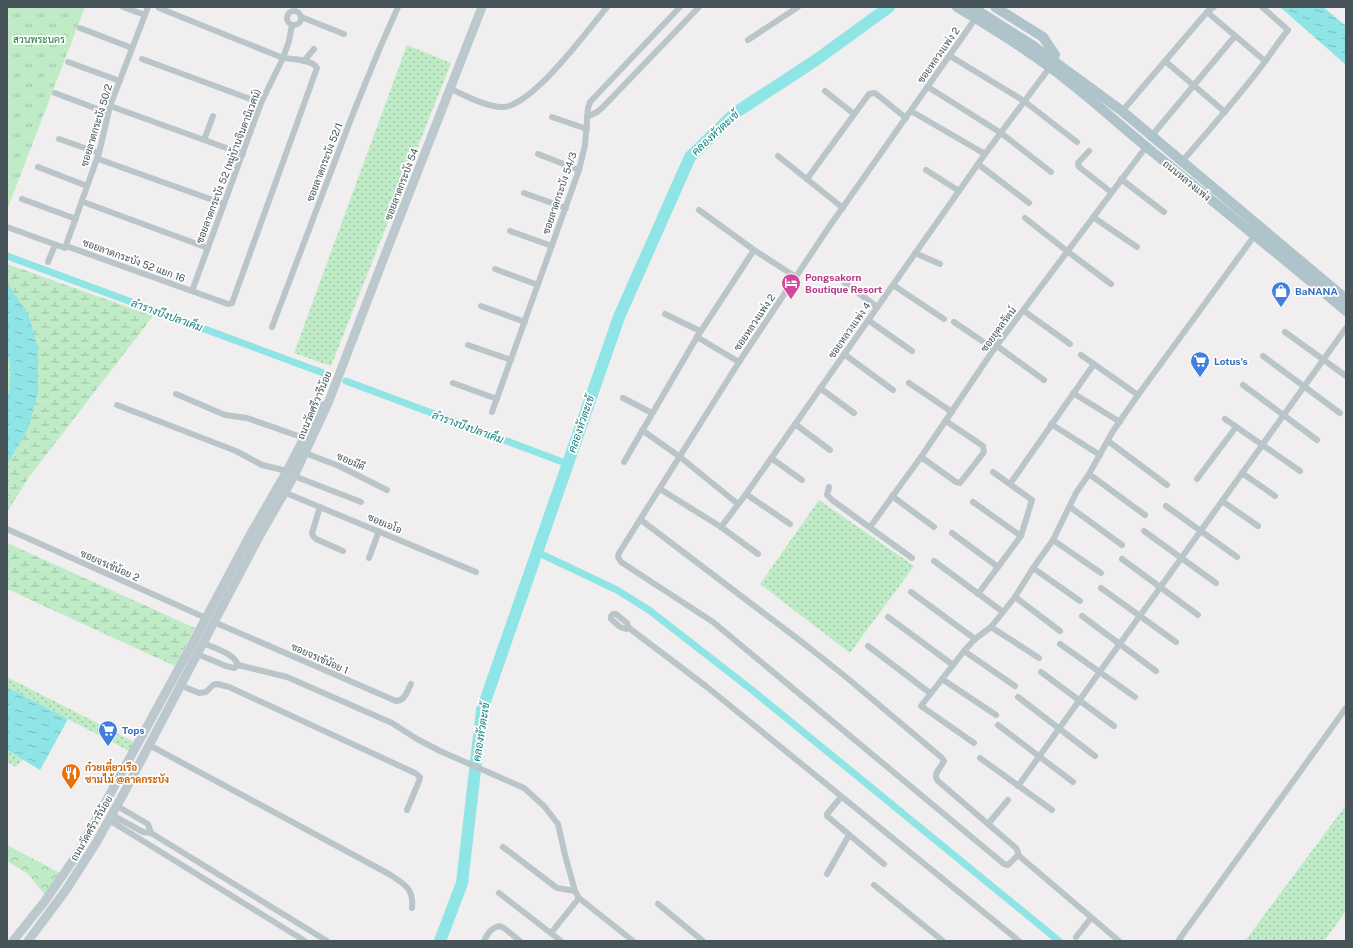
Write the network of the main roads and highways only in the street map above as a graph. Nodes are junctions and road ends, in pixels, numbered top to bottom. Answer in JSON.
{"nodes":[{"id":1,"x":482,"y":7,"type":"edge"},
{"id":2,"x":950,"y":7,"type":"edge"},
{"id":3,"x":957,"y":7,"type":"edge"},
{"id":4,"x":965,"y":7,"type":"edge"},
{"id":5,"x":972,"y":7,"type":"edge"},
{"id":6,"x":980,"y":7,"type":"edge"},
{"id":7,"x":995,"y":7,"type":"edge"},
{"id":8,"x":1055,"y":55,"type":"junction"},
{"id":9,"x":1049,"y":67,"type":"junction"},
{"id":10,"x":1346,"y":291,"type":"edge"},
{"id":11,"x":1346,"y":299,"type":"edge"},
{"id":12,"x":1346,"y":304,"type":"edge"},
{"id":13,"x":1346,"y":311,"type":"edge"},
{"id":14,"x":341,"y":368,"type":"junction"},
{"id":15,"x":290,"y":474,"type":"junction"},
{"id":16,"x":210,"y":620,"type":"junction"},
{"id":17,"x":107,"y":801,"type":"junction"},
{"id":18,"x":102,"y":809,"type":"junction"},
{"id":19,"x":112,"y":814,"type":"junction"},
{"id":20,"x":13,"y":941,"type":"edge"},
{"id":21,"x":28,"y":941,"type":"edge"}],
"edges":[{"from":1,"to":14,"type":"main road","name":"ซอยลาดกระบัง 54"},
{"from":2,"to":9,"type":"main road"},
{"from":3,"to":9,"type":"main road","name":"ถนนหลวงแพ่ง"},
{"from":4,"to":12,"type":"main road"},
{"from":5,"to":11,"type":"main road"},
{"from":6,"to":8,"type":"main road","name":"ถนนหลวงแพ่ง"},
{"from":7,"to":8,"type":"main road"},
{"from":8,"to":10,"type":"main road","name":"ถนนหลวงแพ่ง"},
{"from":9,"to":13,"type":"main road","name":"ถนนหลวงแพ่ง"},
{"from":14,"to":15,"type":"main road","name":"ถนนวัดศรีวารีน้อย"},
{"from":14,"to":15,"type":"main road","name":"ถนนวัดศรีวารีน้อย"},
{"from":15,"to":16,"type":"main road","name":"ถนนวัดศรีวารีน้อย"},
{"from":15,"to":16,"type":"main road","name":"ถนนวัดศรีวารีน้อย"},
{"from":16,"to":17,"type":"main road","name":"ถนนวัดศรีวารีน้อย"},
{"from":16,"to":19,"type":"main road","name":"ถนนวัดศรีวารีน้อย"},
{"from":17,"to":18,"type":"main road","name":"ถนนวัดศรีวารีน้อย"},
{"from":17,"to":19,"type":"main road"},
{"from":18,"to":19,"type":"main road"},
{"from":18,"to":20,"type":"main road","name":"ถนนวัดศรีวารีน้อย"},
{"from":19,"to":21,"type":"main road","name":"ถนนวัดศรีวารีน้อย"}]}
